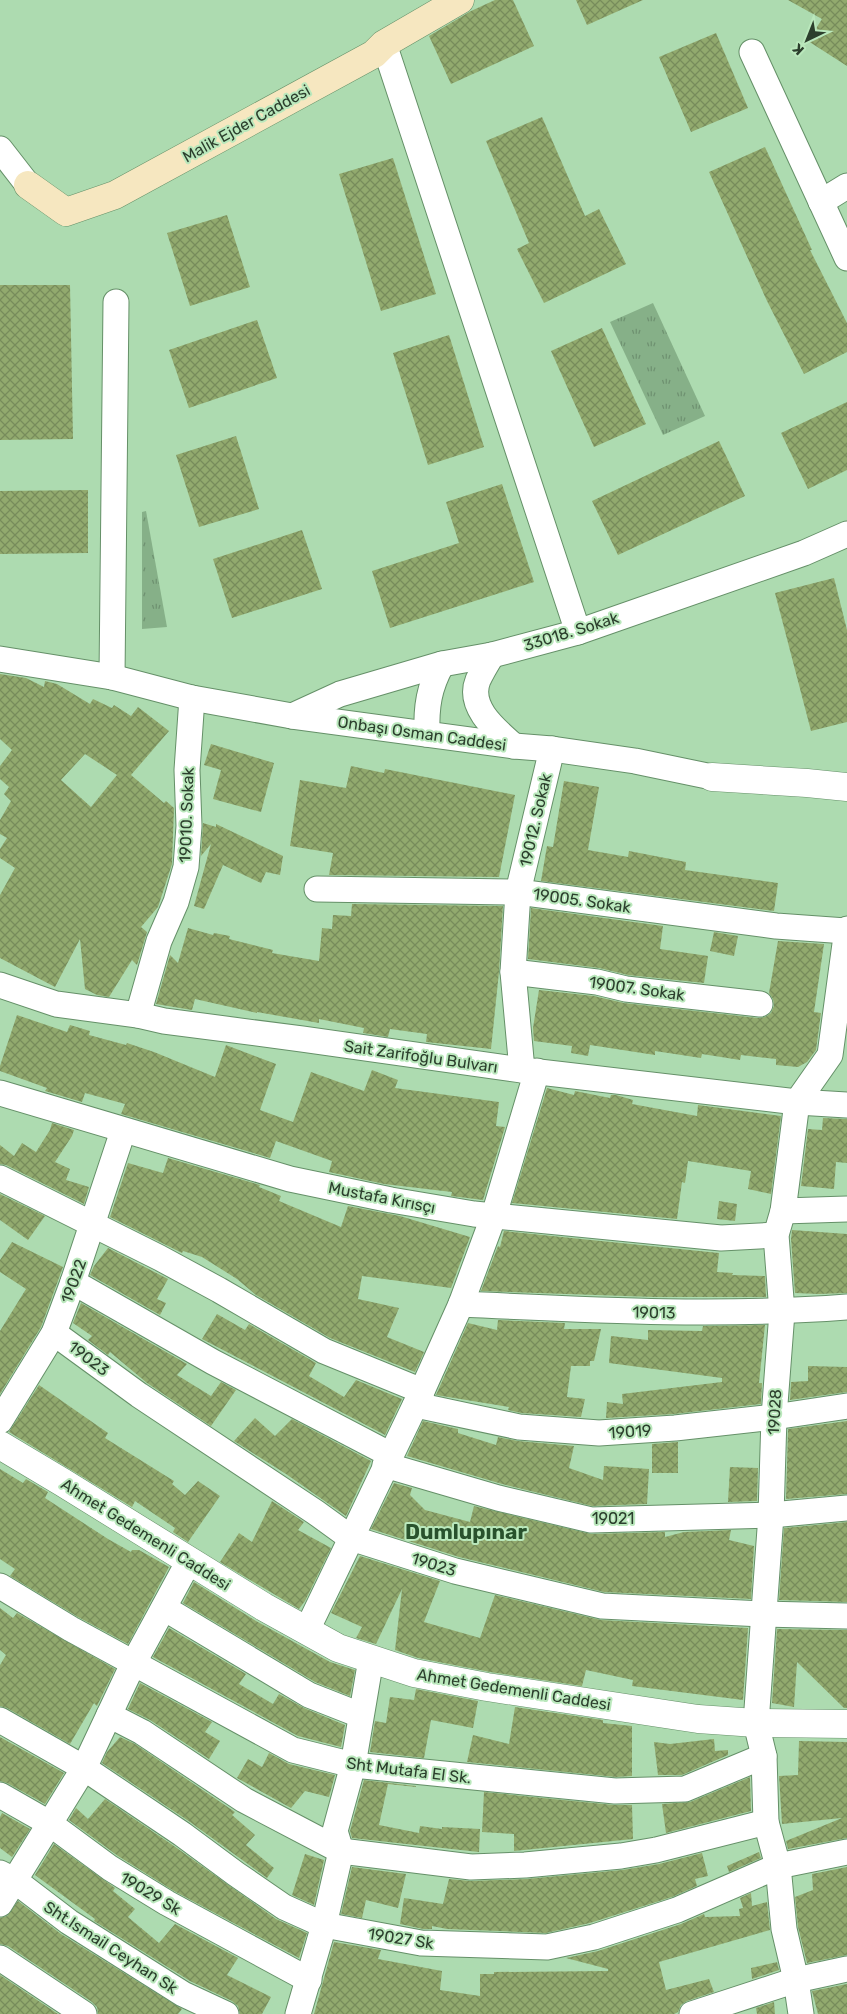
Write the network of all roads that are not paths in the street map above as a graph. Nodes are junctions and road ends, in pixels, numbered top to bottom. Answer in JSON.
{"nodes":[{"id":1,"x":460,"y":0,"type":"edge"},
{"id":2,"x":384,"y":44,"type":"junction"},
{"id":3,"x":752,"y":52,"type":"dead end"},
{"id":4,"x":0,"y":149,"type":"edge"},
{"id":5,"x":28,"y":185,"type":"joint"},
{"id":6,"x":847,"y":186,"type":"edge"},
{"id":7,"x":821,"y":202,"type":"junction"},
{"id":8,"x":847,"y":258,"type":"edge"},
{"id":9,"x":116,"y":302,"type":"dead end"},
{"id":10,"x":847,"y":534,"type":"edge"},
{"id":11,"x":578,"y":632,"type":"junction"},
{"id":12,"x":492,"y":655,"type":"junction"},
{"id":13,"x":0,"y":659,"type":"edge"},
{"id":14,"x":442,"y":664,"type":"junction"},
{"id":15,"x":112,"y":677,"type":"junction"},
{"id":16,"x":192,"y":698,"type":"junction"},
{"id":17,"x":292,"y":716,"type":"junction"},
{"id":18,"x":427,"y":734,"type":"junction"},
{"id":19,"x":514,"y":746,"type":"junction"},
{"id":20,"x":552,"y":749,"type":"junction"},
{"id":21,"x":712,"y":777,"type":"joint"},
{"id":22,"x":847,"y":787,"type":"edge"},
{"id":23,"x":317,"y":889,"type":"dead end"},
{"id":24,"x":518,"y":892,"type":"junction"},
{"id":25,"x":847,"y":930,"type":"edge"},
{"id":26,"x":514,"y":972,"type":"junction"},
{"id":27,"x":0,"y":985,"type":"edge"},
{"id":28,"x":760,"y":1004,"type":"dead end"},
{"id":29,"x":138,"y":1015,"type":"junction"},
{"id":30,"x":529,"y":1070,"type":"junction"},
{"id":31,"x":0,"y":1093,"type":"edge"},
{"id":32,"x":797,"y":1102,"type":"junction"},
{"id":33,"x":847,"y":1105,"type":"edge"},
{"id":34,"x":123,"y":1131,"type":"junction"},
{"id":35,"x":0,"y":1178,"type":"edge"},
{"id":36,"x":847,"y":1209,"type":"edge"},
{"id":37,"x":783,"y":1211,"type":"junction"},
{"id":38,"x":494,"y":1215,"type":"junction"},
{"id":39,"x":92,"y":1225,"type":"junction"},
{"id":40,"x":776,"y":1235,"type":"junction"},
{"id":41,"x":74,"y":1282,"type":"junction"},
{"id":42,"x":461,"y":1304,"type":"junction"},
{"id":43,"x":847,"y":1307,"type":"edge"},
{"id":44,"x":782,"y":1312,"type":"junction"},
{"id":45,"x":54,"y":1333,"type":"junction"},
{"id":46,"x":418,"y":1398,"type":"junction"},
{"id":47,"x":847,"y":1406,"type":"edge"},
{"id":48,"x":774,"y":1417,"type":"junction"},
{"id":49,"x":0,"y":1421,"type":"edge"},
{"id":50,"x":0,"y":1445,"type":"edge"},
{"id":51,"x":388,"y":1460,"type":"junction"},
{"id":52,"x":847,"y":1508,"type":"edge"},
{"id":53,"x":771,"y":1515,"type":"junction"},
{"id":54,"x":351,"y":1538,"type":"junction"},
{"id":55,"x":190,"y":1561,"type":"junction"},
{"id":56,"x":0,"y":1586,"type":"edge"},
{"id":57,"x":164,"y":1608,"type":"junction"},
{"id":58,"x":762,"y":1614,"type":"junction"},
{"id":59,"x":847,"y":1616,"type":"edge"},
{"id":60,"x":306,"y":1630,"type":"junction"},
{"id":61,"x":371,"y":1659,"type":"junction"},
{"id":62,"x":133,"y":1664,"type":"junction"},
{"id":63,"x":109,"y":1715,"type":"junction"},
{"id":64,"x":360,"y":1715,"type":"junction"},
{"id":65,"x":0,"y":1720,"type":"edge"},
{"id":66,"x":756,"y":1723,"type":"junction"},
{"id":67,"x":847,"y":1724,"type":"edge"},
{"id":68,"x":764,"y":1756,"type":"junction"},
{"id":69,"x":353,"y":1765,"type":"junction"},
{"id":70,"x":84,"y":1768,"type":"junction"},
{"id":71,"x":0,"y":1795,"type":"edge"},
{"id":72,"x":766,"y":1822,"type":"junction"},
{"id":73,"x":49,"y":1823,"type":"junction"},
{"id":74,"x":341,"y":1851,"type":"junction"},
{"id":75,"x":847,"y":1852,"type":"edge"},
{"id":76,"x":778,"y":1866,"type":"junction"},
{"id":77,"x":7,"y":1876,"type":"edge"},
{"id":78,"x":0,"y":1904,"type":"edge"},
{"id":79,"x":324,"y":1925,"type":"junction"},
{"id":80,"x":0,"y":1958,"type":"edge"},
{"id":81,"x":847,"y":1969,"type":"edge"},
{"id":82,"x":309,"y":1980,"type":"junction"},
{"id":83,"x":796,"y":1980,"type":"junction"},
{"id":84,"x":84,"y":2014,"type":"edge"},
{"id":85,"x":226,"y":2014,"type":"edge"},
{"id":86,"x":298,"y":2014,"type":"edge"},
{"id":87,"x":692,"y":2014,"type":"edge"},
{"id":88,"x":801,"y":2014,"type":"edge"}],
"edges":[{"from":1,"to":2,"type":"main road","name":"Malik Ejder Caddesi"},
{"from":2,"to":5,"type":"main road","name":"Malik Ejder Caddesi"},
{"from":2,"to":11,"type":"street"},
{"from":3,"to":7,"type":"street"},
{"from":4,"to":5,"type":"street"},
{"from":6,"to":7,"type":"street"},
{"from":7,"to":8,"type":"street"},
{"from":9,"to":15,"type":"street"},
{"from":10,"to":11,"type":"street","name":"33018. Sokak"},
{"from":11,"to":12,"type":"street","name":"33018. Sokak"},
{"from":12,"to":14,"type":"street","name":"33018. Sokak"},
{"from":12,"to":19,"type":"street"},
{"from":13,"to":15,"type":"street","name":"Onbaşı Osman Caddesi"},
{"from":14,"to":17,"type":"street","name":"33018. Sokak"},
{"from":14,"to":18,"type":"street"},
{"from":15,"to":16,"type":"street","name":"Onbaşı Osman Caddesi"},
{"from":16,"to":17,"type":"street","name":"Onbaşı Osman Caddesi"},
{"from":16,"to":29,"type":"street","name":"19010. Sokak"},
{"from":17,"to":18,"type":"street","name":"Onbaşı Osman Caddesi"},
{"from":18,"to":19,"type":"street","name":"Onbaşı Osman Caddesi"},
{"from":19,"to":20,"type":"street","name":"Onbaşı Osman Caddesi"},
{"from":20,"to":21,"type":"street","name":"Onbaşı Osman Caddesi"},
{"from":20,"to":24,"type":"street","name":"19012. Sokak"},
{"from":21,"to":22,"type":"street","name":"Onbaşı Osman Caddesi"},
{"from":23,"to":24,"type":"street","name":"19005. Sokak"},
{"from":24,"to":25,"type":"street","name":"19005. Sokak"},
{"from":24,"to":26,"type":"street","name":"19012. Sokak"},
{"from":25,"to":32,"type":"street"},
{"from":26,"to":28,"type":"street","name":"19007. Sokak"},
{"from":26,"to":30,"type":"street","name":"19012. Sokak"},
{"from":27,"to":29,"type":"street","name":"Sait Zarifoğlu Bulvarı"},
{"from":29,"to":30,"type":"street","name":"Sait Zarifoğlu Bulvarı"},
{"from":30,"to":32,"type":"street","name":"Sait Zarifoğlu Bulvarı"},
{"from":30,"to":38,"type":"street"},
{"from":31,"to":34,"type":"street","name":"Mustafa Kırısçı"},
{"from":32,"to":33,"type":"street","name":"Sait Zarifoğlu Bulvarı"},
{"from":32,"to":37,"type":"street","name":"19028"},
{"from":34,"to":38,"type":"street","name":"Mustafa Kırısçı"},
{"from":34,"to":39,"type":"street","name":"19022"},
{"from":35,"to":39,"type":"street","name":"19019"},
{"from":36,"to":37,"type":"street"},
{"from":37,"to":40,"type":"street","name":"19028"},
{"from":38,"to":40,"type":"street","name":"Mustafa Kırısçı"},
{"from":38,"to":42,"type":"street"},
{"from":39,"to":41,"type":"street","name":"19022"},
{"from":39,"to":46,"type":"street","name":"19019"},
{"from":40,"to":44,"type":"street","name":"19028"},
{"from":41,"to":45,"type":"street","name":"19022"},
{"from":41,"to":51,"type":"street","name":"19021"},
{"from":42,"to":44,"type":"street","name":"19013"},
{"from":42,"to":46,"type":"street"},
{"from":43,"to":44,"type":"street","name":"19013"},
{"from":44,"to":48,"type":"street","name":"19028"},
{"from":45,"to":49,"type":"street","name":"19022"},
{"from":45,"to":54,"type":"street","name":"19023"},
{"from":46,"to":48,"type":"street","name":"19019"},
{"from":46,"to":51,"type":"street"},
{"from":47,"to":48,"type":"street","name":"19019"},
{"from":48,"to":53,"type":"street","name":"19028"},
{"from":50,"to":55,"type":"street","name":"Ahmet Gedemenli Caddesi"},
{"from":51,"to":53,"type":"street","name":"19021"},
{"from":51,"to":54,"type":"street"},
{"from":52,"to":53,"type":"street","name":"19021"},
{"from":53,"to":58,"type":"street","name":"19028"},
{"from":54,"to":58,"type":"street","name":"19023"},
{"from":54,"to":60,"type":"street"},
{"from":55,"to":57,"type":"street"},
{"from":55,"to":60,"type":"street","name":"Ahmet Gedemenli Caddesi"},
{"from":56,"to":62,"type":"street","name":"Sht Mutafa El Sk."},
{"from":57,"to":62,"type":"street"},
{"from":57,"to":64,"type":"street"},
{"from":58,"to":59,"type":"street","name":"19023"},
{"from":58,"to":66,"type":"street","name":"19028"},
{"from":60,"to":61,"type":"street","name":"Ahmet Gedemenli Caddesi"},
{"from":61,"to":64,"type":"street"},
{"from":61,"to":66,"type":"street","name":"Ahmet Gedemenli Caddesi"},
{"from":62,"to":63,"type":"street"},
{"from":62,"to":69,"type":"street","name":"Sht Mutafa El Sk."},
{"from":63,"to":70,"type":"street"},
{"from":63,"to":74,"type":"street"},
{"from":64,"to":69,"type":"street"},
{"from":65,"to":70,"type":"street","name":"19027 Sk"},
{"from":66,"to":67,"type":"street","name":"Ahmet Gedemenli Caddesi"},
{"from":66,"to":68,"type":"street","name":"19028"},
{"from":68,"to":69,"type":"street","name":"Sht Mutafa El Sk."},
{"from":68,"to":72,"type":"street","name":"19028"},
{"from":69,"to":74,"type":"street"},
{"from":70,"to":73,"type":"street"},
{"from":70,"to":79,"type":"street","name":"19027 Sk"},
{"from":71,"to":73,"type":"street","name":"19029 Sk"},
{"from":72,"to":74,"type":"street"},
{"from":72,"to":76,"type":"street","name":"19028"},
{"from":73,"to":77,"type":"street"},
{"from":73,"to":82,"type":"street","name":"19029 Sk"},
{"from":74,"to":79,"type":"street"},
{"from":75,"to":76,"type":"street","name":"19027 Sk"},
{"from":76,"to":79,"type":"street","name":"19027 Sk"},
{"from":76,"to":83,"type":"street","name":"19028"},
{"from":77,"to":78,"type":"street"},
{"from":77,"to":85,"type":"street","name":"Sht.Ismail Ceyhan Sk"},
{"from":79,"to":82,"type":"street"},
{"from":80,"to":84,"type":"street"},
{"from":81,"to":83,"type":"street"},
{"from":82,"to":86,"type":"street"},
{"from":83,"to":87,"type":"street"},
{"from":83,"to":88,"type":"street","name":"19028"}]}
